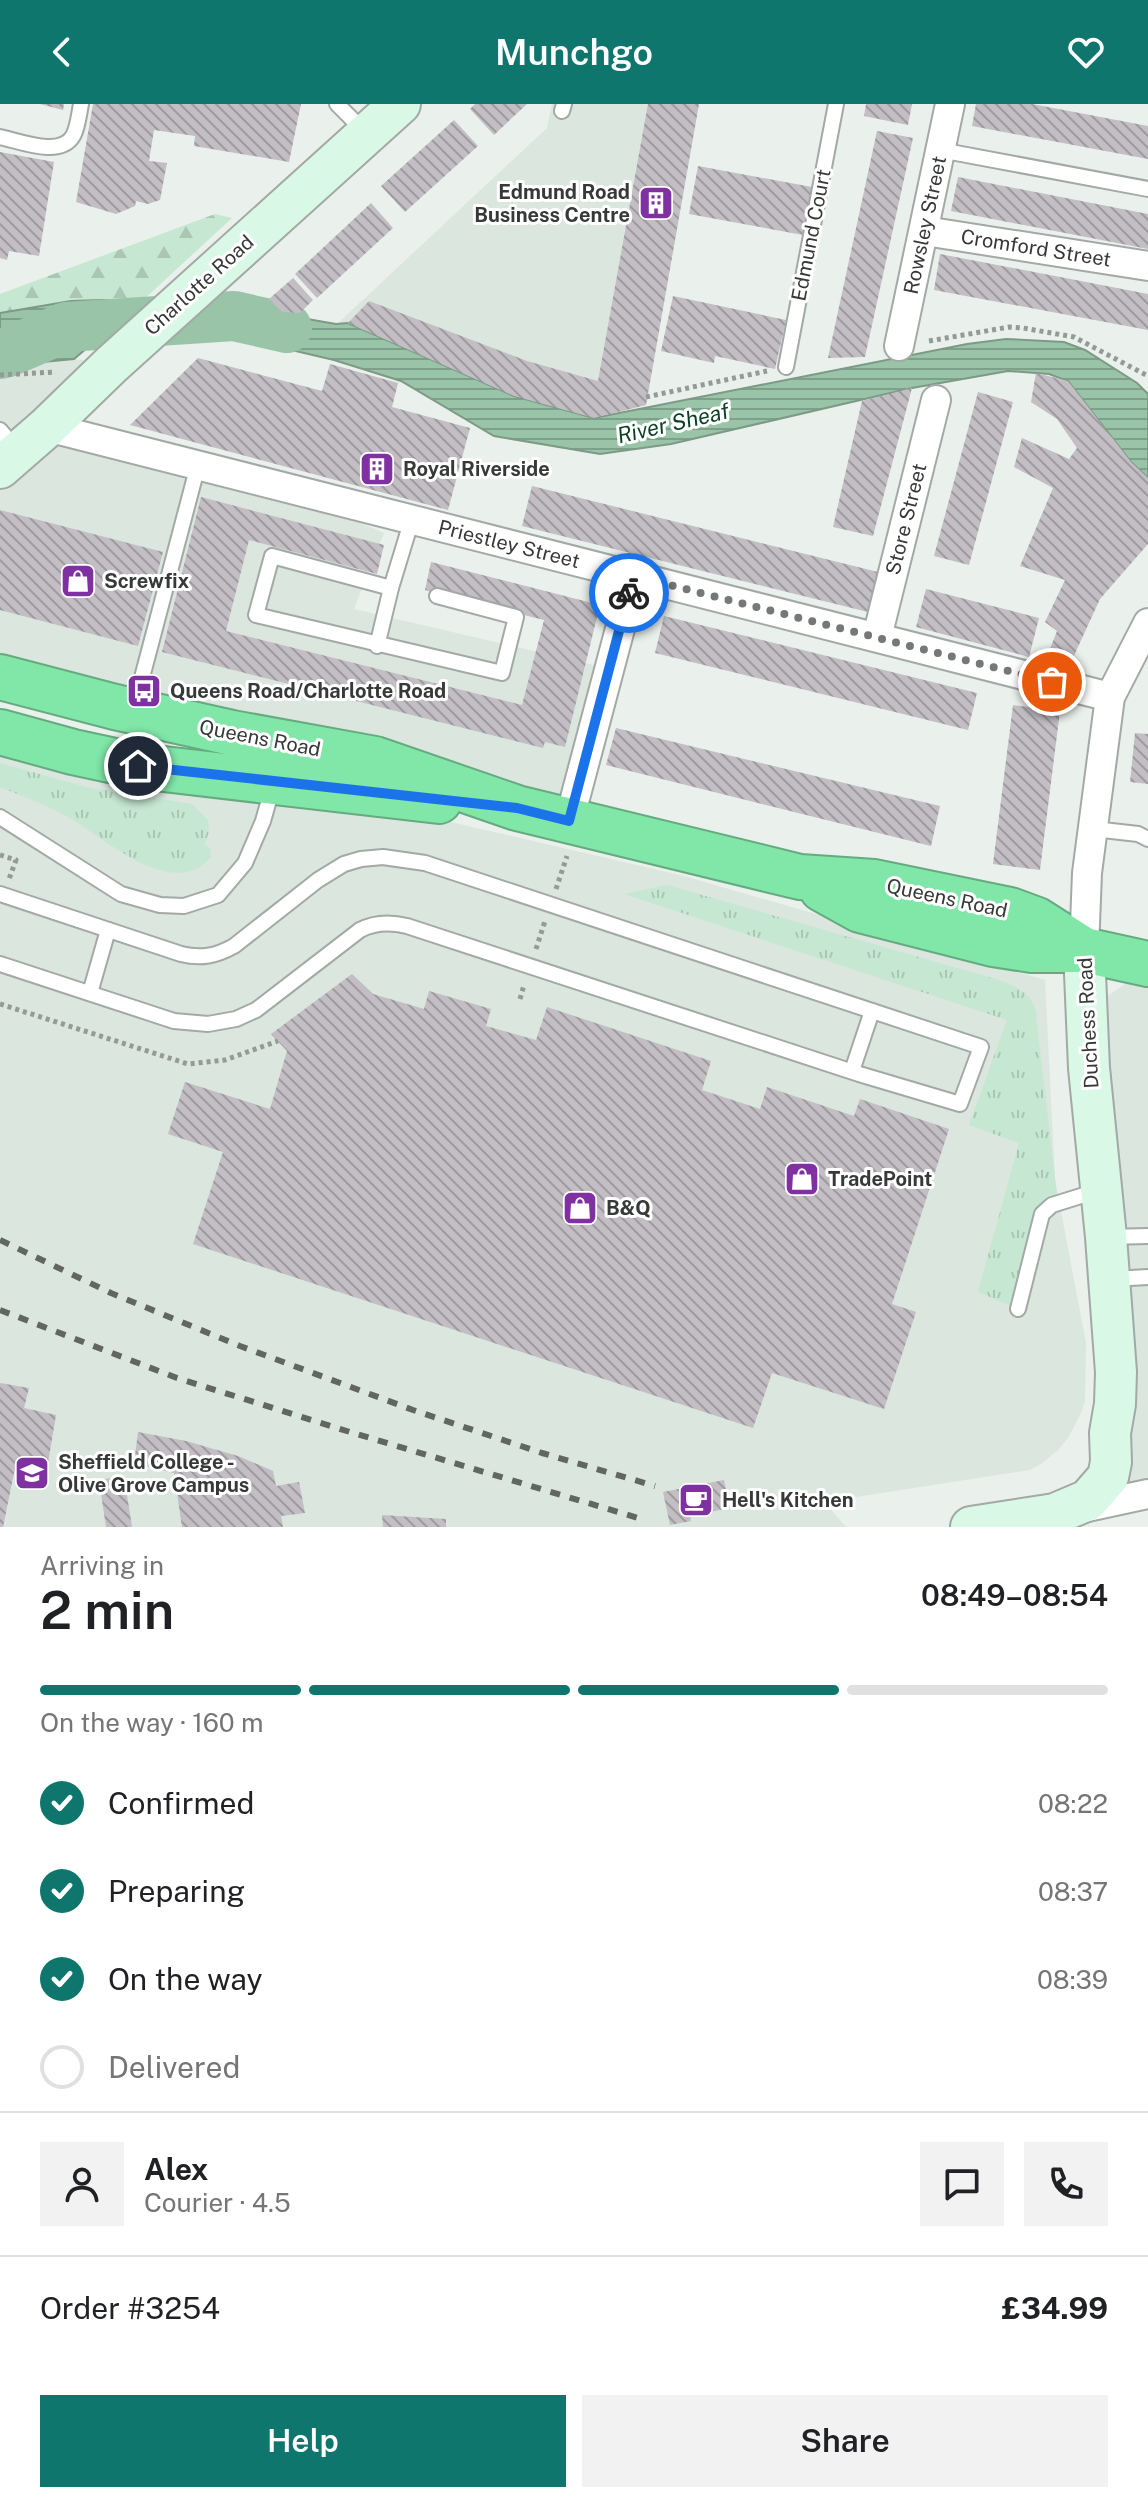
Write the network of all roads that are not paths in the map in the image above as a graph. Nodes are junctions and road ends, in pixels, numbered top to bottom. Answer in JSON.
{"nodes":[{"id":1,"x":81,"y":104,"type":"edge"},
{"id":2,"x":337,"y":104,"type":"edge"},
{"id":3,"x":400,"y":104,"type":"edge"},
{"id":4,"x":836,"y":104,"type":"edge"},
{"id":5,"x":950,"y":104,"type":"edge"},
{"id":6,"x":366,"y":133,"type":"junction"},
{"id":7,"x":0,"y":137,"type":"edge"},
{"id":8,"x":940,"y":150,"type":"junction"},
{"id":9,"x":1148,"y":189,"type":"edge"},
{"id":10,"x":925,"y":231,"type":"junction"},
{"id":11,"x":1148,"y":266,"type":"edge"},
{"id":12,"x":899,"y":346,"type":"road end"},
{"id":13,"x":786,"y":367,"type":"road end"},
{"id":14,"x":936,"y":400,"type":"dead end"},
{"id":15,"x":16,"y":444,"type":"edge"},
{"id":16,"x":198,"y":465,"type":"junction"},
{"id":17,"x":412,"y":519,"type":"junction"},
{"id":18,"x":634,"y":576,"type":"junction"},
{"id":19,"x":391,"y":588,"type":"junction"},
{"id":20,"x":437,"y":596,"type":"dead end"},
{"id":21,"x":1148,"y":623,"type":"edge"},
{"id":22,"x":877,"y":637,"type":"junction"},
{"id":23,"x":377,"y":646,"type":"junction"},
{"id":24,"x":0,"y":677,"type":"edge"},
{"id":25,"x":1110,"y":697,"type":"junction"},
{"id":26,"x":133,"y":711,"type":"junction"},
{"id":27,"x":0,"y":732,"type":"edge"},
{"id":28,"x":280,"y":763,"type":"junction"},
{"id":29,"x":0,"y":817,"type":"edge"},
{"id":30,"x":569,"y":821,"type":"junction"},
{"id":31,"x":1094,"y":829,"type":"junction"},
{"id":32,"x":1148,"y":839,"type":"edge"},
{"id":33,"x":0,"y":894,"type":"edge"},
{"id":34,"x":108,"y":930,"type":"junction"},
{"id":35,"x":1084,"y":950,"type":"junction"},
{"id":36,"x":0,"y":964,"type":"edge"},
{"id":37,"x":1148,"y":964,"type":"edge"},
{"id":38,"x":90,"y":993,"type":"junction"},
{"id":39,"x":872,"y":1011,"type":"junction"},
{"id":40,"x":852,"y":1071,"type":"junction"},
{"id":41,"x":1100,"y":1190,"type":"junction"},
{"id":42,"x":1148,"y":1236,"type":"edge"},
{"id":43,"x":1106,"y":1237,"type":"junction"},
{"id":44,"x":1129,"y":1278,"type":"edge"},
{"id":45,"x":1018,"y":1309,"type":"dead end"},
{"id":46,"x":1110,"y":1433,"type":"junction"},
{"id":47,"x":1148,"y":1485,"type":"edge"},
{"id":48,"x":1148,"y":1494,"type":"edge"},
{"id":49,"x":1055,"y":1514,"type":"junction"},
{"id":50,"x":988,"y":1526,"type":"edge"}],
"edges":[{"from":1,"to":7,"type":"lane"},
{"from":2,"to":6,"type":"lane"},
{"from":3,"to":6,"type":"street","name":"Charlotte Road"},
{"from":4,"to":13,"type":"lane","name":"Edmund Court"},
{"from":5,"to":8,"type":"street","name":"Rowsley Street"},
{"from":6,"to":15,"type":"street","name":"Charlotte Road"},
{"from":8,"to":9,"type":"lane"},
{"from":8,"to":10,"type":"street","name":"Rowsley Street"},
{"from":10,"to":11,"type":"street","name":"Cromford Street"},
{"from":10,"to":12,"type":"street","name":"Rowsley Street"},
{"from":14,"to":22,"type":"street","name":"Store Street"},
{"from":15,"to":16,"type":"street","name":"Priestley Street"},
{"from":16,"to":17,"type":"street","name":"Priestley Street"},
{"from":16,"to":26,"type":"lane"},
{"from":17,"to":18,"type":"street","name":"Priestley Street"},
{"from":17,"to":19,"type":"lane"},
{"from":18,"to":22,"type":"street","name":"Priestley Street"},
{"from":18,"to":30,"type":"street"},
{"from":19,"to":23,"type":"lane"},
{"from":19,"to":23,"type":"lane"},
{"from":20,"to":23,"type":"lane"},
{"from":21,"to":25,"type":"street","name":"Duchess Road"},
{"from":22,"to":25,"type":"street","name":"Priestley Street"},
{"from":24,"to":26,"type":"highway","name":"Queens Road"},
{"from":25,"to":31,"type":"street","name":"Duchess Road"},
{"from":26,"to":28,"type":"highway","name":"Queens Road"},
{"from":27,"to":28,"type":"highway","name":"Queens Road"},
{"from":28,"to":29,"type":"lane"},
{"from":28,"to":30,"type":"highway","name":"Queens Road"},
{"from":30,"to":35,"type":"highway","name":"Queens Road"},
{"from":31,"to":32,"type":"lane"},
{"from":31,"to":35,"type":"street","name":"Duchess Road"},
{"from":33,"to":34,"type":"lane"},
{"from":34,"to":38,"type":"lane"},
{"from":34,"to":39,"type":"lane"},
{"from":35,"to":37,"type":"highway","name":"Queens Road"},
{"from":35,"to":41,"type":"street","name":"Duchess Road"},
{"from":36,"to":38,"type":"lane"},
{"from":38,"to":40,"type":"lane"},
{"from":39,"to":40,"type":"lane"},
{"from":39,"to":40,"type":"lane"},
{"from":41,"to":43,"type":"street","name":"Duchess Road"},
{"from":41,"to":45,"type":"lane"},
{"from":42,"to":43,"type":"lane"},
{"from":43,"to":44,"type":"street","name":"Duchess Road"},
{"from":44,"to":46,"type":"street","name":"Duchess Road"},
{"from":46,"to":47,"type":"street"},
{"from":46,"to":49,"type":"street","name":"Duchess Road"},
{"from":46,"to":50,"type":"street"},
{"from":48,"to":49,"type":"street"},
{"from":49,"to":50,"type":"street","name":"Duchess Road"}]}
